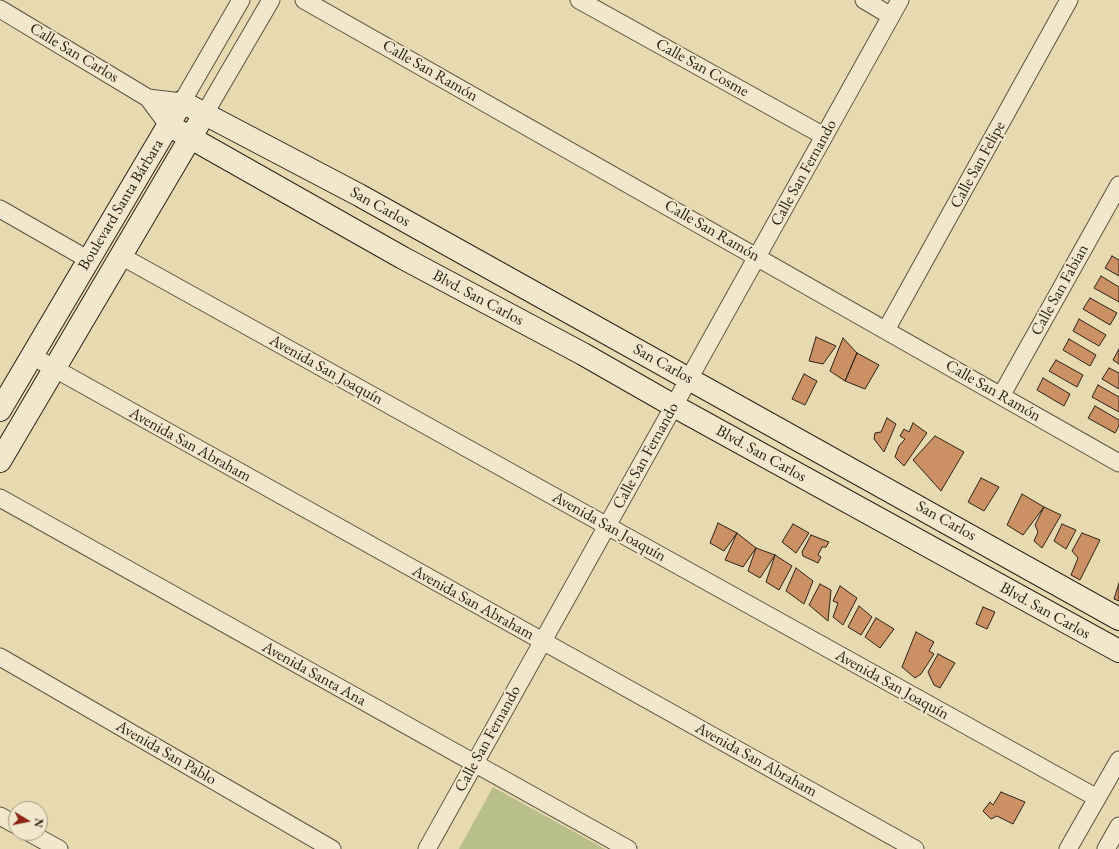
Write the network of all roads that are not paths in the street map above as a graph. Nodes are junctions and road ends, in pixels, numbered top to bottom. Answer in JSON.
{"nodes":[{"id":1,"x":241,"y":0,"type":"edge"},
{"id":2,"x":271,"y":0,"type":"edge"},
{"id":3,"x":304,"y":0,"type":"edge"},
{"id":4,"x":579,"y":0,"type":"edge"},
{"id":5,"x":864,"y":0,"type":"edge"},
{"id":6,"x":900,"y":0,"type":"edge"},
{"id":7,"x":1069,"y":0,"type":"edge"},
{"id":8,"x":0,"y":9,"type":"edge"},
{"id":9,"x":892,"y":16,"type":"junction"},
{"id":10,"x":148,"y":98,"type":"junction"},
{"id":11,"x":182,"y":102,"type":"junction"},
{"id":12,"x":205,"y":113,"type":"junction"},
{"id":13,"x":168,"y":125,"type":"junction"},
{"id":14,"x":824,"y":136,"type":"junction"},
{"id":15,"x":191,"y":137,"type":"junction"},
{"id":16,"x":1119,"y":185,"type":"edge"},
{"id":17,"x":0,"y":209,"type":"edge"},
{"id":18,"x":122,"y":256,"type":"junction"},
{"id":19,"x":757,"y":257,"type":"junction"},
{"id":20,"x":403,"y":258,"type":"joint"},
{"id":21,"x":88,"y":260,"type":"junction"},
{"id":22,"x":886,"y":330,"type":"junction"},
{"id":23,"x":32,"y":356,"type":"junction"},
{"id":24,"x":55,"y":369,"type":"junction"},
{"id":25,"x":690,"y":378,"type":"junction"},
{"id":26,"x":1001,"y":396,"type":"junction"},
{"id":27,"x":674,"y":406,"type":"junction"},
{"id":28,"x":0,"y":410,"type":"edge"},
{"id":29,"x":0,"y":461,"type":"edge"},
{"id":30,"x":1119,"y":463,"type":"edge"},
{"id":31,"x":0,"y":498,"type":"edge"},
{"id":32,"x":607,"y":526,"type":"junction"},
{"id":33,"x":1119,"y":619,"type":"edge"},
{"id":34,"x":543,"y":641,"type":"junction"},
{"id":35,"x":1119,"y":651,"type":"edge"},
{"id":36,"x":0,"y":657,"type":"edge"},
{"id":37,"x":1119,"y":760,"type":"edge"},
{"id":38,"x":475,"y":764,"type":"junction"},
{"id":39,"x":1097,"y":798,"type":"junction"},
{"id":40,"x":1119,"y":826,"type":"edge"},
{"id":41,"x":44,"y":841,"type":"edge"},
{"id":42,"x":59,"y":849,"type":"edge"},
{"id":43,"x":332,"y":849,"type":"edge"},
{"id":44,"x":427,"y":849,"type":"edge"},
{"id":45,"x":628,"y":849,"type":"edge"},
{"id":46,"x":915,"y":849,"type":"edge"},
{"id":47,"x":1068,"y":849,"type":"edge"},
{"id":48,"x":1106,"y":849,"type":"edge"}],
"edges":[{"from":1,"to":11,"type":"street","name":"Boulevard Santa Bárbara"},
{"from":2,"to":12,"type":"street"},
{"from":3,"to":19,"type":"street","name":"Calle San Ramón"},
{"from":4,"to":14,"type":"street","name":"Calle San Cosme"},
{"from":5,"to":9,"type":"street"},
{"from":6,"to":9,"type":"street","name":"Calle San Fernando"},
{"from":7,"to":22,"type":"street","name":"Calle San Felipe"},
{"from":8,"to":10,"type":"street","name":"Calle San Carlos"},
{"from":9,"to":14,"type":"street","name":"Calle San Fernando"},
{"from":10,"to":11,"type":"street"},
{"from":10,"to":13,"type":"street"},
{"from":11,"to":12,"type":"main road","name":"San Carlos"},
{"from":11,"to":13,"type":"main road","name":"Boulevard Santa Bárbara"},
{"from":12,"to":15,"type":"main road","name":"Boulevard Santa Bárbara"},
{"from":12,"to":25,"type":"main road","name":"San Carlos"},
{"from":13,"to":15,"type":"main road","name":"San Carlos"},
{"from":13,"to":21,"type":"main road","name":"Boulevard Santa Bárbara"},
{"from":14,"to":19,"type":"street","name":"Calle San Fernando"},
{"from":15,"to":18,"type":"main road","name":"Boulevard Santa Bárbara"},
{"from":15,"to":20,"type":"main road","name":"San Carlos"},
{"from":16,"to":26,"type":"street","name":"Calle San Fabian"},
{"from":17,"to":21,"type":"street"},
{"from":18,"to":24,"type":"main road","name":"Boulevard Santa Bárbara"},
{"from":18,"to":32,"type":"street","name":"Avenida San Joaquín"},
{"from":19,"to":22,"type":"street","name":"Calle San Ramón"},
{"from":19,"to":25,"type":"street","name":"Calle San Fernando"},
{"from":20,"to":27,"type":"main road","name":"Blvd. San Carlos"},
{"from":21,"to":23,"type":"main road","name":"Boulevard Santa Bárbara"},
{"from":22,"to":26,"type":"street","name":"Calle San Ramón"},
{"from":23,"to":24,"type":"street","name":"Avenida San Abraham"},
{"from":23,"to":28,"type":"main road","name":"Boulevard Santa Bárbara"},
{"from":24,"to":29,"type":"main road","name":"Boulevard Santa Bárbara"},
{"from":24,"to":34,"type":"street","name":"Avenida San Abraham"},
{"from":25,"to":27,"type":"street","name":"Calle San Fernando"},
{"from":25,"to":33,"type":"main road","name":"San Carlos"},
{"from":26,"to":30,"type":"street","name":"Calle San Ramón"},
{"from":27,"to":32,"type":"street","name":"Calle San Fernando"},
{"from":27,"to":35,"type":"main road","name":"Blvd. San Carlos"},
{"from":31,"to":38,"type":"street","name":"Avenida Santa Ana"},
{"from":32,"to":34,"type":"street","name":"Calle San Fernando"},
{"from":32,"to":39,"type":"street","name":"Avenida San Joaquín"},
{"from":34,"to":38,"type":"street","name":"Calle San Fernando"},
{"from":34,"to":46,"type":"street","name":"Avenida San Abraham"},
{"from":36,"to":43,"type":"street","name":"Avenida San Pablo"},
{"from":37,"to":39,"type":"street"},
{"from":38,"to":44,"type":"street","name":"Calle San Fernando"},
{"from":38,"to":45,"type":"street","name":"Avenida Santa Ana"},
{"from":39,"to":47,"type":"street"},
{"from":40,"to":48,"type":"street"},
{"from":41,"to":42,"type":"street"}]}
